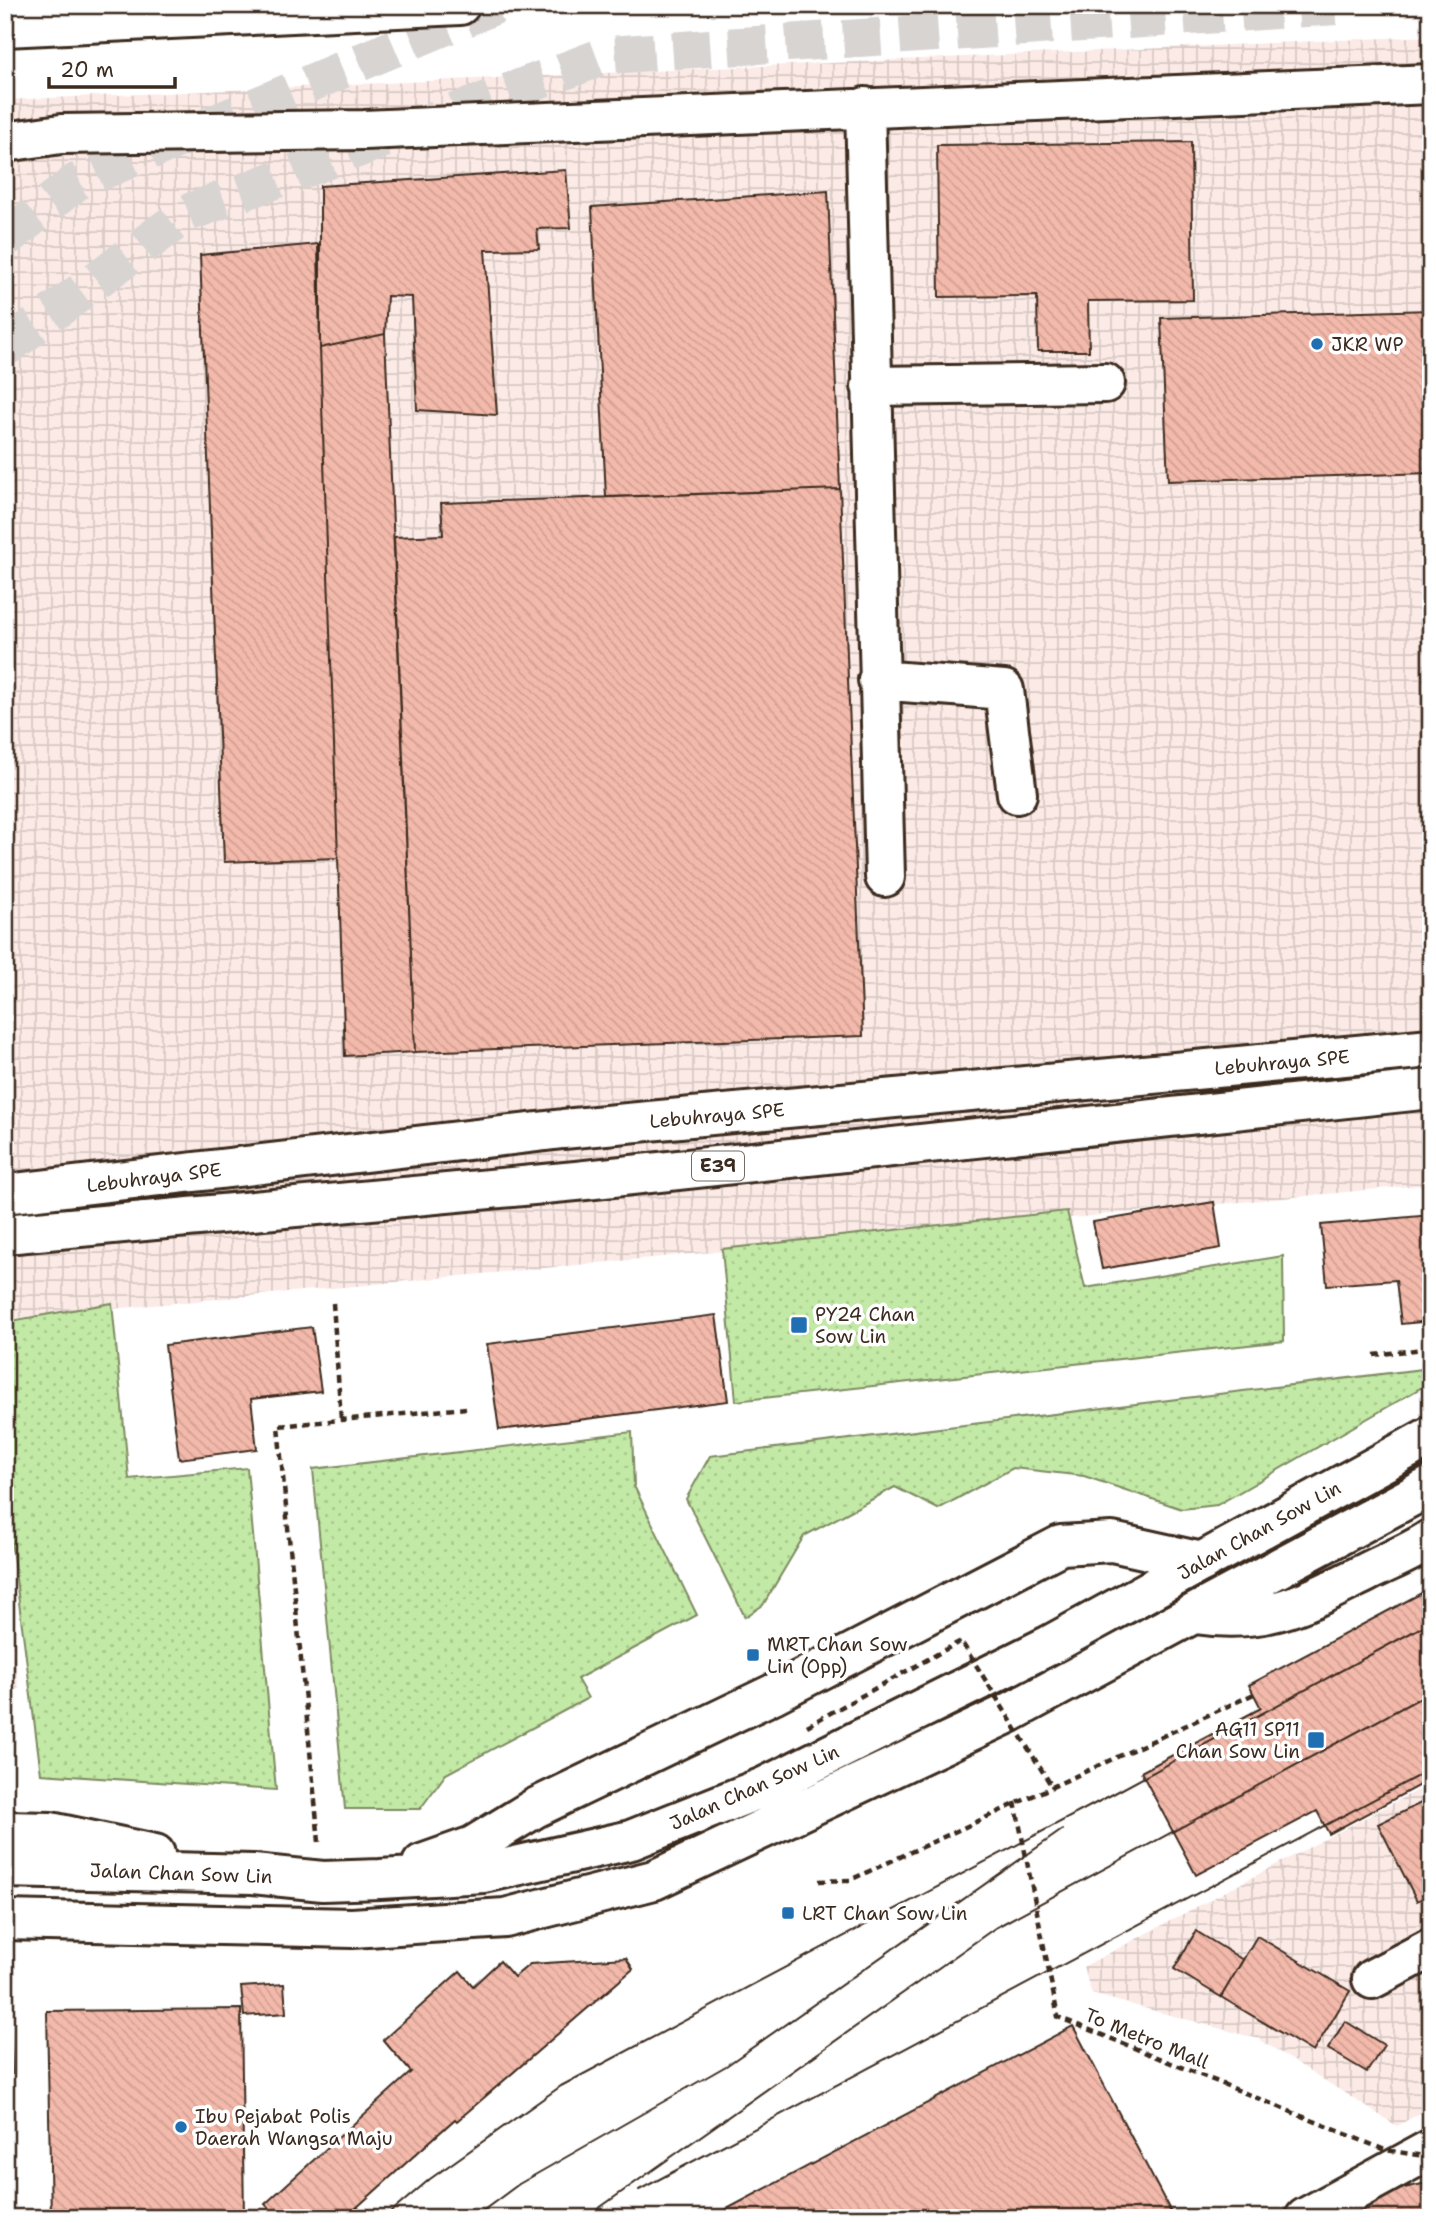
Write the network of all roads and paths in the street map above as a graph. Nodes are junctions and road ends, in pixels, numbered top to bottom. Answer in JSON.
{"nodes":[{"id":1,"x":460,"y":5,"type":"edge"},
{"id":2,"x":281,"y":10,"type":"edge"},
{"id":3,"x":5,"y":27,"type":"edge"},
{"id":4,"x":1431,"y":84,"type":"edge"},
{"id":5,"x":865,"y":107,"type":"junction"},
{"id":6,"x":5,"y":142,"type":"edge"},
{"id":7,"x":1105,"y":383,"type":"dead end"},
{"id":8,"x":872,"y":386,"type":"junction"},
{"id":9,"x":878,"y":680,"type":"junction"},
{"id":10,"x":1017,"y":794,"type":"dead end"},
{"id":11,"x":885,"y":877,"type":"dead end"},
{"id":12,"x":1431,"y":1048,"type":"edge"},
{"id":13,"x":1431,"y":1089,"type":"edge"},
{"id":14,"x":5,"y":1195,"type":"edge"},
{"id":15,"x":5,"y":1234,"type":"edge"},
{"id":16,"x":333,"y":1303,"type":"dead end"},
{"id":17,"x":1431,"y":1348,"type":"edge"},
{"id":18,"x":1374,"y":1355,"type":"dead end"},
{"id":19,"x":466,"y":1408,"type":"dead end"},
{"id":20,"x":341,"y":1420,"type":"junction"},
{"id":21,"x":1431,"y":1436,"type":"edge"},
{"id":22,"x":1431,"y":1486,"type":"edge"},
{"id":23,"x":1431,"y":1539,"type":"edge"},
{"id":24,"x":1202,"y":1562,"type":"junction"},
{"id":25,"x":1194,"y":1614,"type":"junction"},
{"id":26,"x":1254,"y":1694,"type":"dead end"},
{"id":27,"x":807,"y":1726,"type":"dead end"},
{"id":28,"x":1051,"y":1785,"type":"junction"},
{"id":29,"x":1015,"y":1802,"type":"junction"},
{"id":30,"x":5,"y":1831,"type":"edge"},
{"id":31,"x":5,"y":1868,"type":"edge"},
{"id":32,"x":253,"y":1874,"type":"junction"},
{"id":33,"x":380,"y":1879,"type":"junction"},
{"id":34,"x":323,"y":1881,"type":"junction"},
{"id":35,"x":819,"y":1881,"type":"dead end"},
{"id":36,"x":5,"y":1920,"type":"edge"},
{"id":37,"x":155,"y":1924,"type":"junction"},
{"id":38,"x":5,"y":1946,"type":"edge"},
{"id":39,"x":1431,"y":1948,"type":"edge"},
{"id":40,"x":1372,"y":1979,"type":"dead end"},
{"id":41,"x":1431,"y":2149,"type":"edge"},
{"id":42,"x":1431,"y":2157,"type":"edge"},
{"id":43,"x":1305,"y":2218,"type":"edge"}],
"edges":[{"from":1,"to":2,"type":"main road"},
{"from":2,"to":3,"type":"main road"},
{"from":4,"to":5,"type":"main road"},
{"from":5,"to":6,"type":"main road"},
{"from":5,"to":8,"type":"main road"},
{"from":7,"to":8,"type":"main road"},
{"from":8,"to":9,"type":"main road"},
{"from":9,"to":10,"type":"main road"},
{"from":9,"to":11,"type":"main road"},
{"from":12,"to":14,"type":"main road","name":"Lebuhraya SPE"},
{"from":13,"to":15,"type":"main road","number":"E39"},
{"from":16,"to":20,"type":"path"},
{"from":17,"to":18,"type":"path"},
{"from":19,"to":20,"type":"path"},
{"from":20,"to":34,"type":"path"},
{"from":21,"to":24,"type":"main road","name":"Jalan Chan Sow Lin"},
{"from":22,"to":25,"type":"main road","name":"Jalan Chan Sow Lin"},
{"from":23,"to":25,"type":"main road"},
{"from":24,"to":33,"type":"main road","name":"Jalan Chan Sow Lin"},
{"from":24,"to":33,"type":"main road"},
{"from":25,"to":37,"type":"main road","name":"Jalan Chan Sow Lin"},
{"from":26,"to":28,"type":"path"},
{"from":27,"to":28,"type":"path","bridge":true},
{"from":28,"to":29,"type":"path"},
{"from":29,"to":35,"type":"path"},
{"from":29,"to":42,"type":"path","name":"To Metro Mall","bridge":true},
{"from":30,"to":32,"type":"main road"},
{"from":31,"to":32,"type":"main road","name":"Jalan Chan Sow Lin"},
{"from":32,"to":34,"type":"main road","name":"Jalan Chan Sow Lin"},
{"from":33,"to":34,"type":"main road","name":"Jalan Chan Sow Lin"},
{"from":36,"to":37,"type":"main road","name":"Jalan Chan Sow Lin"},
{"from":37,"to":38,"type":"main road"},
{"from":39,"to":40,"type":"main road"},
{"from":41,"to":43,"type":"main road"}]}
